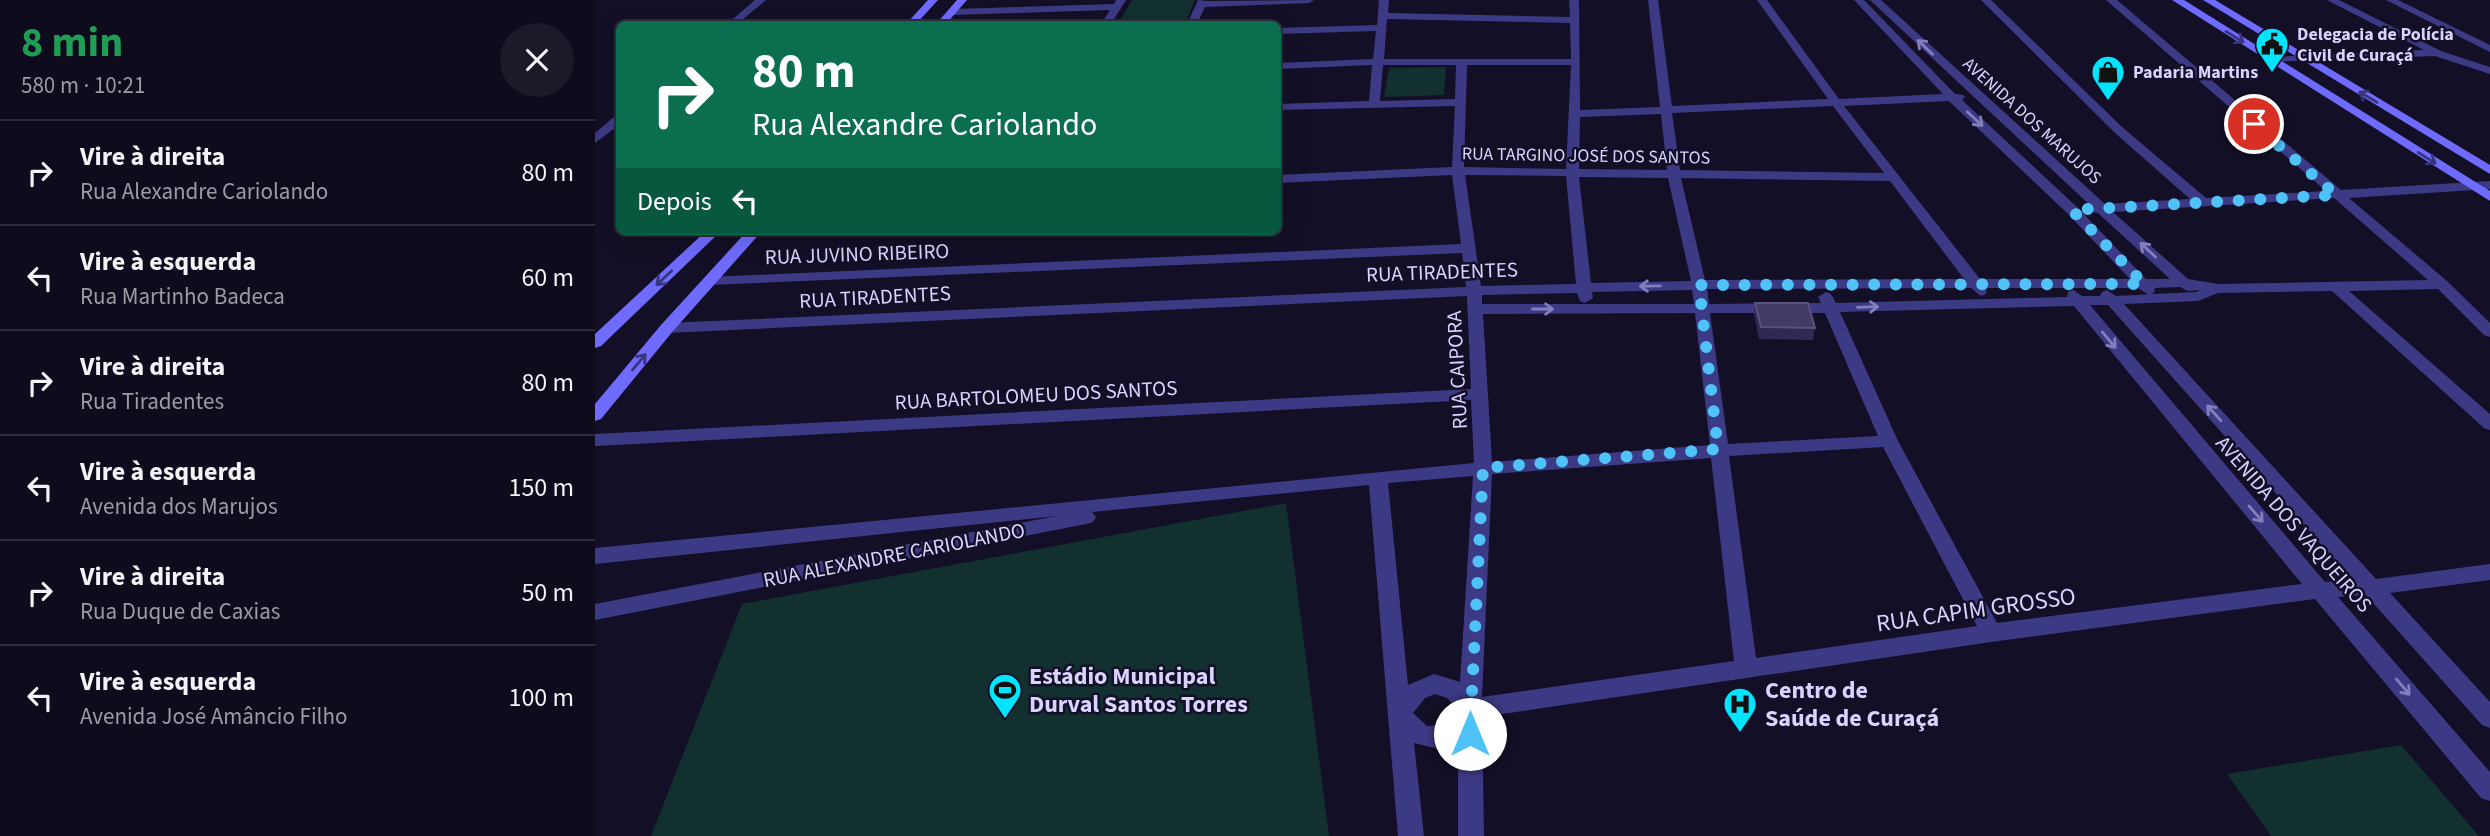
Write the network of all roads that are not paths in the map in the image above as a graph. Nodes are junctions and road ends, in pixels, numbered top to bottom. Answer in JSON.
{"nodes":[{"id":1,"x":761,"y":0,"type":"edge"},
{"id":2,"x":933,"y":0,"type":"edge"},
{"id":3,"x":963,"y":0,"type":"edge"},
{"id":4,"x":1309,"y":0,"type":"edge"},
{"id":5,"x":1384,"y":0,"type":"edge"},
{"id":6,"x":1574,"y":0,"type":"edge"},
{"id":7,"x":1653,"y":0,"type":"edge"},
{"id":8,"x":1762,"y":0,"type":"edge"},
{"id":9,"x":1860,"y":0,"type":"edge"},
{"id":10,"x":1875,"y":0,"type":"edge"},
{"id":11,"x":1986,"y":0,"type":"edge"},
{"id":12,"x":2111,"y":0,"type":"edge"},
{"id":13,"x":2177,"y":0,"type":"edge"},
{"id":14,"x":2208,"y":0,"type":"edge"},
{"id":15,"x":2332,"y":0,"type":"edge"},
{"id":16,"x":2391,"y":0,"type":"edge"},
{"id":17,"x":1202,"y":2,"type":"edge"},
{"id":18,"x":1119,"y":3,"type":"edge"},
{"id":19,"x":952,"y":12,"type":"junction"},
{"id":20,"x":1383,"y":16,"type":"junction"},
{"id":21,"x":1575,"y":20,"type":"junction"},
{"id":22,"x":736,"y":21,"type":"edge"},
{"id":23,"x":914,"y":21,"type":"edge"},
{"id":24,"x":944,"y":21,"type":"edge"},
{"id":25,"x":1108,"y":21,"type":"edge"},
{"id":26,"x":1193,"y":21,"type":"edge"},
{"id":27,"x":1380,"y":28,"type":"junction"},
{"id":28,"x":1281,"y":32,"type":"edge"},
{"id":29,"x":2490,"y":50,"type":"edge"},
{"id":30,"x":2437,"y":53,"type":"junction"},
{"id":31,"x":2304,"y":59,"type":"junction"},
{"id":32,"x":2272,"y":60,"type":"junction"},
{"id":33,"x":1462,"y":61,"type":"junction"},
{"id":34,"x":1379,"y":62,"type":"junction"},
{"id":35,"x":1576,"y":62,"type":"junction"},
{"id":36,"x":1281,"y":65,"type":"edge"},
{"id":37,"x":2489,"y":69,"type":"edge"},
{"id":38,"x":1977,"y":96,"type":"junction"},
{"id":39,"x":1952,"y":97,"type":"junction"},
{"id":40,"x":1835,"y":101,"type":"junction"},
{"id":41,"x":1460,"y":102,"type":"junction"},
{"id":42,"x":1374,"y":104,"type":"junction"},
{"id":43,"x":1281,"y":107,"type":"edge"},
{"id":44,"x":1665,"y":111,"type":"junction"},
{"id":45,"x":1575,"y":114,"type":"junction"},
{"id":46,"x":616,"y":121,"type":"edge"},
{"id":47,"x":616,"y":137,"type":"edge"},
{"id":48,"x":595,"y":139,"type":"edge"},
{"id":49,"x":2490,"y":170,"type":"edge"},
{"id":50,"x":1458,"y":171,"type":"junction"},
{"id":51,"x":1572,"y":173,"type":"junction"},
{"id":52,"x":1674,"y":175,"type":"junction"},
{"id":53,"x":1895,"y":177,"type":"junction"},
{"id":54,"x":1281,"y":179,"type":"edge"},
{"id":55,"x":2490,"y":185,"type":"edge"},
{"id":56,"x":2472,"y":186,"type":"junction"},
{"id":57,"x":2336,"y":195,"type":"junction"},
{"id":58,"x":2490,"y":197,"type":"edge"},
{"id":59,"x":2202,"y":202,"type":"junction"},
{"id":60,"x":2103,"y":208,"type":"junction"},
{"id":61,"x":2072,"y":210,"type":"junction"},
{"id":62,"x":710,"y":235,"type":"edge"},
{"id":63,"x":751,"y":235,"type":"edge"},
{"id":64,"x":1467,"y":248,"type":"junction"},
{"id":65,"x":709,"y":281,"type":"junction"},
{"id":66,"x":2144,"y":284,"type":"junction"},
{"id":67,"x":2184,"y":284,"type":"junction"},
{"id":68,"x":2442,"y":284,"type":"junction"},
{"id":69,"x":1699,"y":285,"type":"junction"},
{"id":70,"x":1822,"y":285,"type":"junction"},
{"id":71,"x":1977,"y":285,"type":"junction"},
{"id":72,"x":1584,"y":288,"type":"junction"},
{"id":73,"x":2337,"y":288,"type":"junction"},
{"id":74,"x":2218,"y":289,"type":"junction"},
{"id":75,"x":1474,"y":291,"type":"junction"},
{"id":76,"x":2106,"y":293,"type":"junction"},
{"id":77,"x":2073,"y":294,"type":"junction"},
{"id":78,"x":2198,"y":296,"type":"junction"},
{"id":79,"x":2157,"y":299,"type":"junction"},
{"id":80,"x":1990,"y":303,"type":"junction"},
{"id":81,"x":1702,"y":306,"type":"junction"},
{"id":82,"x":1829,"y":308,"type":"junction"},
{"id":83,"x":1475,"y":309,"type":"junction"},
{"id":84,"x":1587,"y":309,"type":"junction"},
{"id":85,"x":667,"y":328,"type":"junction"},
{"id":86,"x":2490,"y":332,"type":"edge"},
{"id":87,"x":595,"y":344,"type":"edge"},
{"id":88,"x":1479,"y":394,"type":"junction"},
{"id":89,"x":595,"y":415,"type":"edge"},
{"id":90,"x":2490,"y":425,"type":"edge"},
{"id":91,"x":595,"y":440,"type":"edge"},
{"id":92,"x":1889,"y":442,"type":"junction"},
{"id":93,"x":1718,"y":449,"type":"junction"},
{"id":94,"x":1483,"y":468,"type":"junction"},
{"id":95,"x":1378,"y":478,"type":"junction"},
{"id":96,"x":1192,"y":497,"type":"junction"},
{"id":97,"x":595,"y":556,"type":"edge"},
{"id":98,"x":2490,"y":572,"type":"edge"},
{"id":99,"x":2373,"y":587,"type":"junction"},
{"id":100,"x":2321,"y":590,"type":"junction"},
{"id":101,"x":595,"y":612,"type":"edge"},
{"id":102,"x":1991,"y":633,"type":"junction"},
{"id":103,"x":1746,"y":668,"type":"junction"},
{"id":104,"x":1470,"y":709,"type":"junction"},
{"id":105,"x":1399,"y":714,"type":"junction"},
{"id":106,"x":2490,"y":718,"type":"edge"},
{"id":107,"x":2490,"y":790,"type":"edge"},
{"id":108,"x":1411,"y":836,"type":"edge"},
{"id":109,"x":1471,"y":836,"type":"edge"}],
"edges":[{"from":1,"to":22,"type":"street"},
{"from":2,"to":23,"type":"main road"},
{"from":3,"to":19,"type":"main road"},
{"from":4,"to":17,"type":"street"},
{"from":5,"to":20,"type":"street"},
{"from":6,"to":21,"type":"street"},
{"from":7,"to":44,"type":"street"},
{"from":8,"to":40,"type":"street"},
{"from":9,"to":39,"type":"street","name":"AVENIDA DOS MARUJOS"},
{"from":38,"to":10,"type":"street","name":"AVENIDA DOS MARUJOS","one_way":true},
{"from":11,"to":59,"type":"street"},
{"from":12,"to":57,"type":"street"},
{"from":13,"to":32,"type":"main road","one_way":true},
{"from":14,"to":31,"type":"main road"},
{"from":15,"to":30,"type":"street"},
{"from":16,"to":29,"type":"street"},
{"from":17,"to":26,"type":"street"},
{"from":18,"to":19,"type":"street"},
{"from":18,"to":25,"type":"street"},
{"from":19,"to":24,"type":"main road"},
{"from":20,"to":21,"type":"street"},
{"from":20,"to":27,"type":"street"},
{"from":21,"to":35,"type":"street"},
{"from":27,"to":28,"type":"street"},
{"from":27,"to":34,"type":"street"},
{"from":30,"to":31,"type":"street"},
{"from":30,"to":37,"type":"street"},
{"from":31,"to":32,"type":"street"},
{"from":49,"to":31,"type":"main road","one_way":true},
{"from":32,"to":56,"type":"main road","one_way":true},
{"from":33,"to":34,"type":"street"},
{"from":33,"to":35,"type":"street"},
{"from":33,"to":41,"type":"street","name":"RUA CAIPORA"},
{"from":34,"to":36,"type":"street"},
{"from":34,"to":42,"type":"street"},
{"from":35,"to":45,"type":"street"},
{"from":38,"to":39,"type":"street"},
{"from":38,"to":60,"type":"street","name":"AVENIDA DOS MARUJOS"},
{"from":39,"to":40,"type":"street"},
{"from":39,"to":61,"type":"street","name":"AVENIDA DOS MARUJOS","one_way":true},
{"from":40,"to":44,"type":"street"},
{"from":40,"to":53,"type":"street"},
{"from":41,"to":42,"type":"street"},
{"from":41,"to":50,"type":"street","name":"RUA CAIPORA"},
{"from":42,"to":43,"type":"street"},
{"from":44,"to":45,"type":"street"},
{"from":44,"to":52,"type":"street"},
{"from":45,"to":51,"type":"street"},
{"from":46,"to":48,"type":"street"},
{"from":47,"to":48,"type":"street"},
{"from":50,"to":51,"type":"street","name":"RUA TARGINO JOSÉ DOS SANTOS"},
{"from":50,"to":54,"type":"street","name":"RUA TARGINO JOSÉ DOS SANTOS"},
{"from":50,"to":64,"type":"street","name":"RUA CAIPORA"},
{"from":51,"to":52,"type":"street","name":"RUA TARGINO JOSÉ DOS SANTOS"},
{"from":51,"to":72,"type":"street"},
{"from":52,"to":53,"type":"street","name":"RUA TARGINO JOSÉ DOS SANTOS"},
{"from":52,"to":69,"type":"street"},
{"from":53,"to":71,"type":"street"},
{"from":55,"to":56,"type":"street"},
{"from":56,"to":57,"type":"street"},
{"from":56,"to":58,"type":"main road"},
{"from":57,"to":59,"type":"street"},
{"from":57,"to":68,"type":"street"},
{"from":59,"to":60,"type":"street"},
{"from":60,"to":61,"type":"street"},
{"from":67,"to":60,"type":"street","name":"AVENIDA DOS MARUJOS","one_way":true},
{"from":61,"to":66,"type":"street","name":"AVENIDA DOS MARUJOS"},
{"from":62,"to":87,"type":"main road","one_way":true},
{"from":63,"to":65,"type":"main road"},
{"from":64,"to":65,"type":"street","name":"RUA JUVINO RIBEIRO"},
{"from":64,"to":75,"type":"street","name":"RUA CAIPORA"},
{"from":65,"to":85,"type":"main road"},
{"from":66,"to":67,"type":"street","name":"RUA TIRADENTES"},
{"from":66,"to":76,"type":"street","name":"RUA TIRADENTES"},
{"from":66,"to":79,"type":"street","name":"AVENIDA DOS MARUJOS"},
{"from":67,"to":74,"type":"street","name":"RUA TIRADENTES"},
{"from":67,"to":78,"type":"street","name":"AVENIDA DOS MARUJOS"},
{"from":68,"to":73,"type":"street","name":"RUA TIRADENTES"},
{"from":68,"to":86,"type":"street"},
{"from":69,"to":70,"type":"street","name":"RUA TIRADENTES"},
{"from":69,"to":72,"type":"street","name":"RUA TIRADENTES","one_way":true},
{"from":69,"to":81,"type":"street"},
{"from":70,"to":71,"type":"street","name":"RUA TIRADENTES"},
{"from":70,"to":82,"type":"street"},
{"from":71,"to":77,"type":"street","name":"RUA TIRADENTES"},
{"from":71,"to":80,"type":"street"},
{"from":72,"to":75,"type":"street","name":"RUA TIRADENTES"},
{"from":72,"to":84,"type":"street"},
{"from":73,"to":74,"type":"street","name":"RUA TIRADENTES"},
{"from":73,"to":90,"type":"street"},
{"from":74,"to":78,"type":"street","name":"RUA TIRADENTES"},
{"from":75,"to":83,"type":"street","name":"RUA CAIPORA"},
{"from":75,"to":85,"type":"street","name":"RUA TIRADENTES"},
{"from":76,"to":77,"type":"street","name":"RUA TIRADENTES"},
{"from":76,"to":79,"type":"street","name":"RUA TIRADENTES"},
{"from":99,"to":76,"type":"street","name":"AVENIDA DOS VAQUEIROS","one_way":true},
{"from":77,"to":80,"type":"street","name":"RUA TIRADENTES"},
{"from":77,"to":100,"type":"street","name":"AVENIDA DOS VAQUEIROS","one_way":true},
{"from":78,"to":79,"type":"street","name":"RUA TIRADENTES"},
{"from":82,"to":80,"type":"street","name":"RUA TIRADENTES","one_way":true},
{"from":81,"to":82,"type":"street","name":"RUA TIRADENTES"},
{"from":81,"to":84,"type":"street","name":"RUA TIRADENTES"},
{"from":81,"to":93,"type":"street"},
{"from":82,"to":92,"type":"street"},
{"from":83,"to":84,"type":"street","name":"RUA TIRADENTES","one_way":true},
{"from":83,"to":88,"type":"street","name":"RUA CAIPORA"},
{"from":89,"to":85,"type":"main road","one_way":true},
{"from":88,"to":91,"type":"street","name":"RUA BARTOLOMEU DOS SANTOS"},
{"from":88,"to":94,"type":"street","name":"RUA CAIPORA"},
{"from":92,"to":93,"type":"street","name":"RUA ALEXANDRE CARIOLANDO"},
{"from":92,"to":102,"type":"street"},
{"from":93,"to":94,"type":"street","name":"RUA ALEXANDRE CARIOLANDO"},
{"from":93,"to":103,"type":"street"},
{"from":94,"to":95,"type":"street","name":"RUA ALEXANDRE CARIOLANDO"},
{"from":94,"to":104,"type":"street","name":"RUA CAIPORA"},
{"from":95,"to":96,"type":"street","name":"RUA ALEXANDRE CARIOLANDO"},
{"from":95,"to":105,"type":"street"},
{"from":96,"to":97,"type":"street","name":"RUA ALEXANDRE CARIOLANDO"},
{"from":96,"to":101,"type":"street","name":"RUA ALEXANDRE CARIOLANDO"},
{"from":98,"to":99,"type":"street","name":"RUA CAPIM GROSSO"},
{"from":99,"to":100,"type":"street","name":"RUA CAPIM GROSSO"},
{"from":99,"to":106,"type":"street","name":"AVENIDA DOS VAQUEIROS"},
{"from":100,"to":102,"type":"street","name":"RUA CAPIM GROSSO"},
{"from":100,"to":107,"type":"street","name":"AVENIDA DOS VAQUEIROS","one_way":true},
{"from":102,"to":103,"type":"street","name":"RUA CAPIM GROSSO"},
{"from":103,"to":104,"type":"street","name":"RUA CAPIM GROSSO"},
{"from":104,"to":105,"type":"street"},
{"from":104,"to":105,"type":"street"},
{"from":104,"to":109,"type":"street","name":"RUA CAIPORA"},
{"from":105,"to":108,"type":"street"}]}
